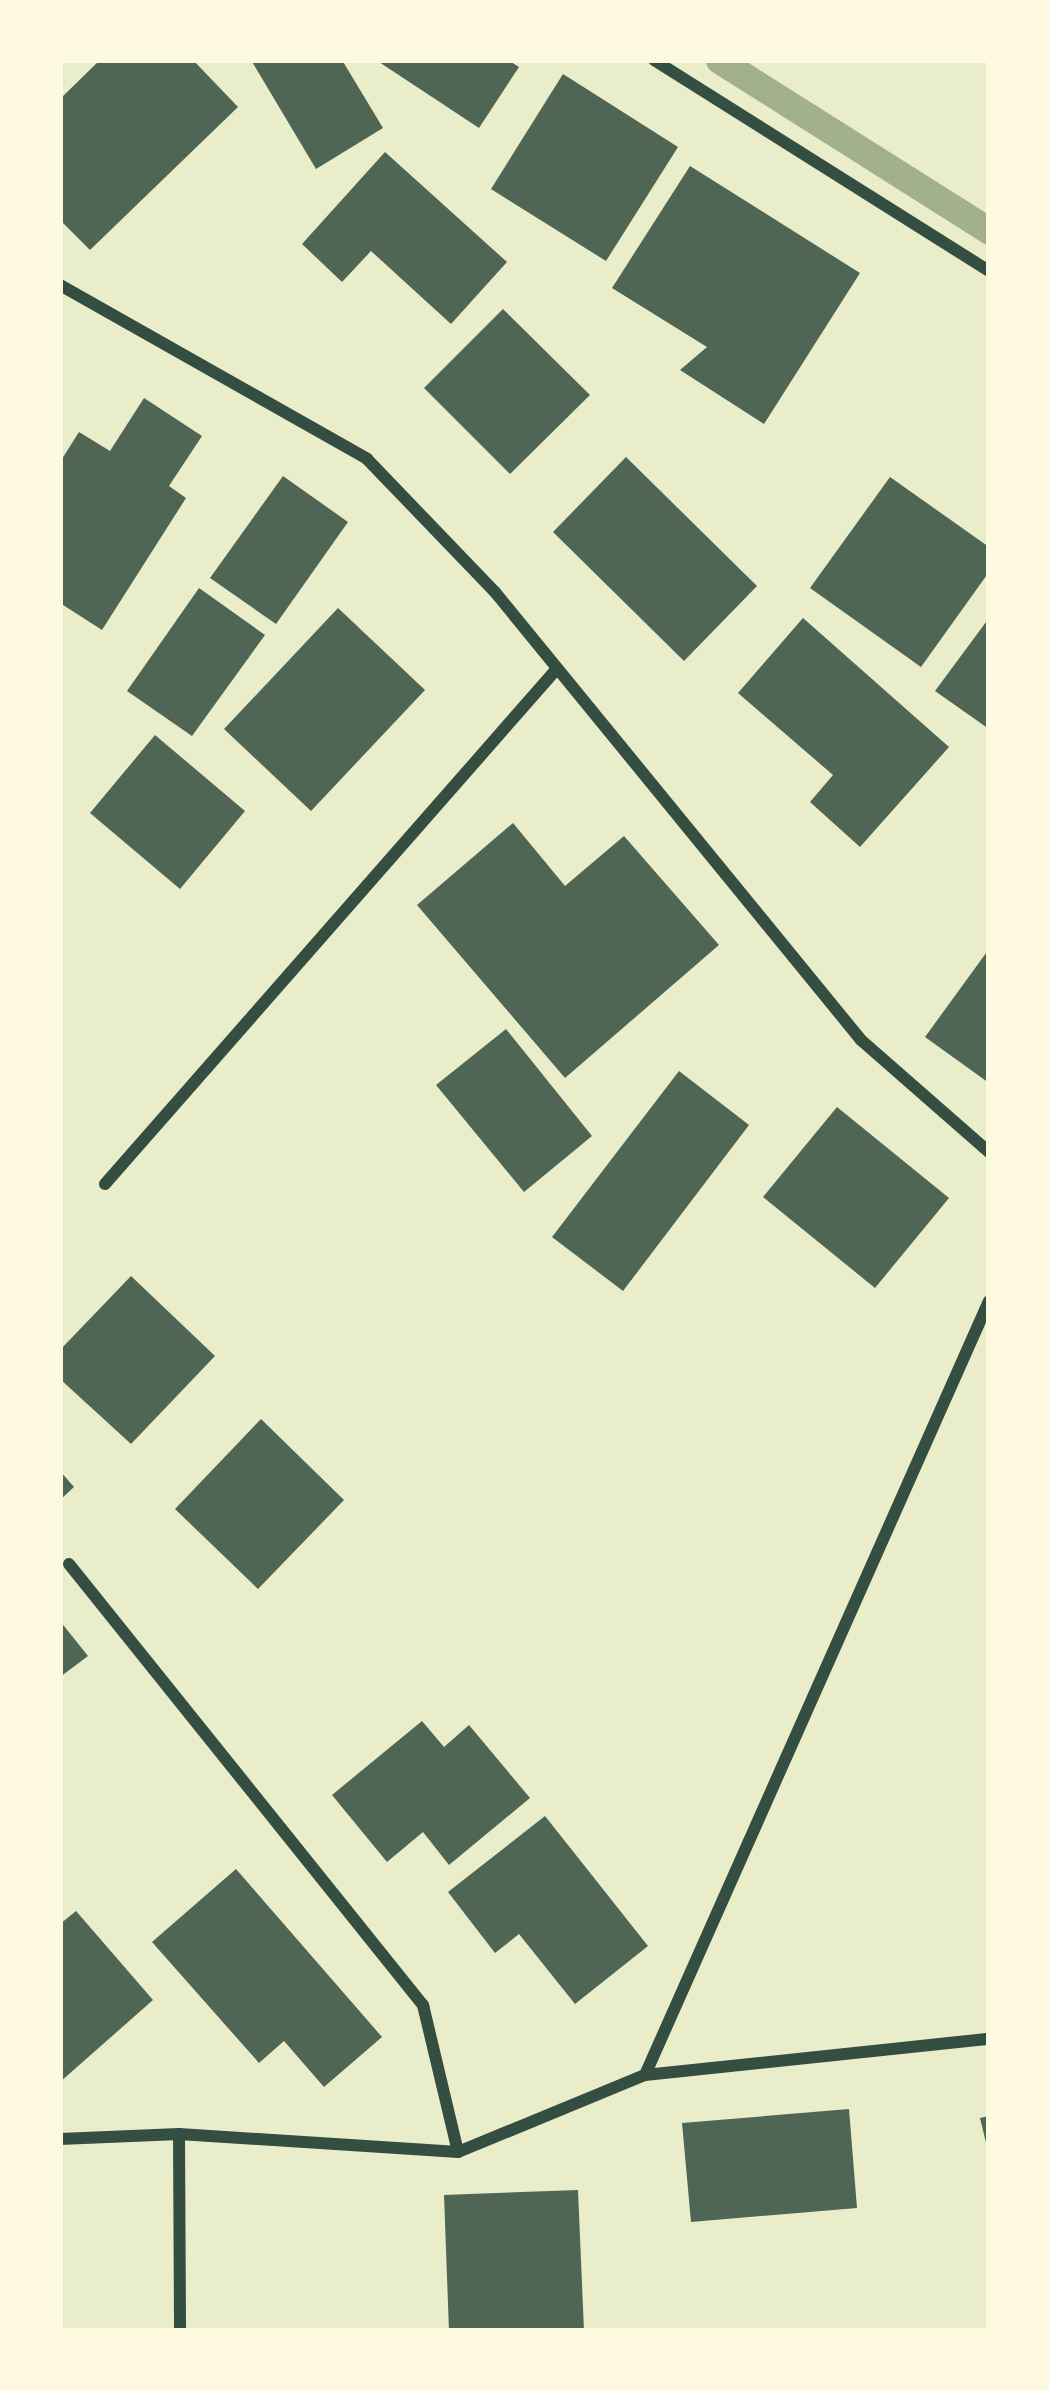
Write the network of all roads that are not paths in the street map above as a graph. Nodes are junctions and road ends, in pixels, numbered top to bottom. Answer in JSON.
{"nodes":[{"id":1,"x":653,"y":60,"type":"edge"},
{"id":2,"x":989,"y":271,"type":"edge"},
{"id":3,"x":60,"y":285,"type":"edge"},
{"id":4,"x":554,"y":672,"type":"junction"},
{"id":5,"x":989,"y":1152,"type":"edge"},
{"id":6,"x":105,"y":1184,"type":"dead end"},
{"id":7,"x":989,"y":1300,"type":"edge"},
{"id":8,"x":69,"y":1564,"type":"dead end"},
{"id":9,"x":989,"y":2039,"type":"edge"},
{"id":10,"x":645,"y":2075,"type":"junction"},
{"id":11,"x":179,"y":2134,"type":"junction"},
{"id":12,"x":60,"y":2139,"type":"edge"},
{"id":13,"x":458,"y":2152,"type":"junction"},
{"id":14,"x":180,"y":2331,"type":"edge"}],
"edges":[{"from":1,"to":2,"type":"street"},
{"from":3,"to":4,"type":"street"},
{"from":4,"to":5,"type":"street"},
{"from":4,"to":6,"type":"street"},
{"from":7,"to":10,"type":"street"},
{"from":8,"to":13,"type":"street"},
{"from":9,"to":10,"type":"street"},
{"from":10,"to":13,"type":"street"},
{"from":11,"to":12,"type":"street"},
{"from":11,"to":13,"type":"street"},
{"from":11,"to":14,"type":"street"}]}
